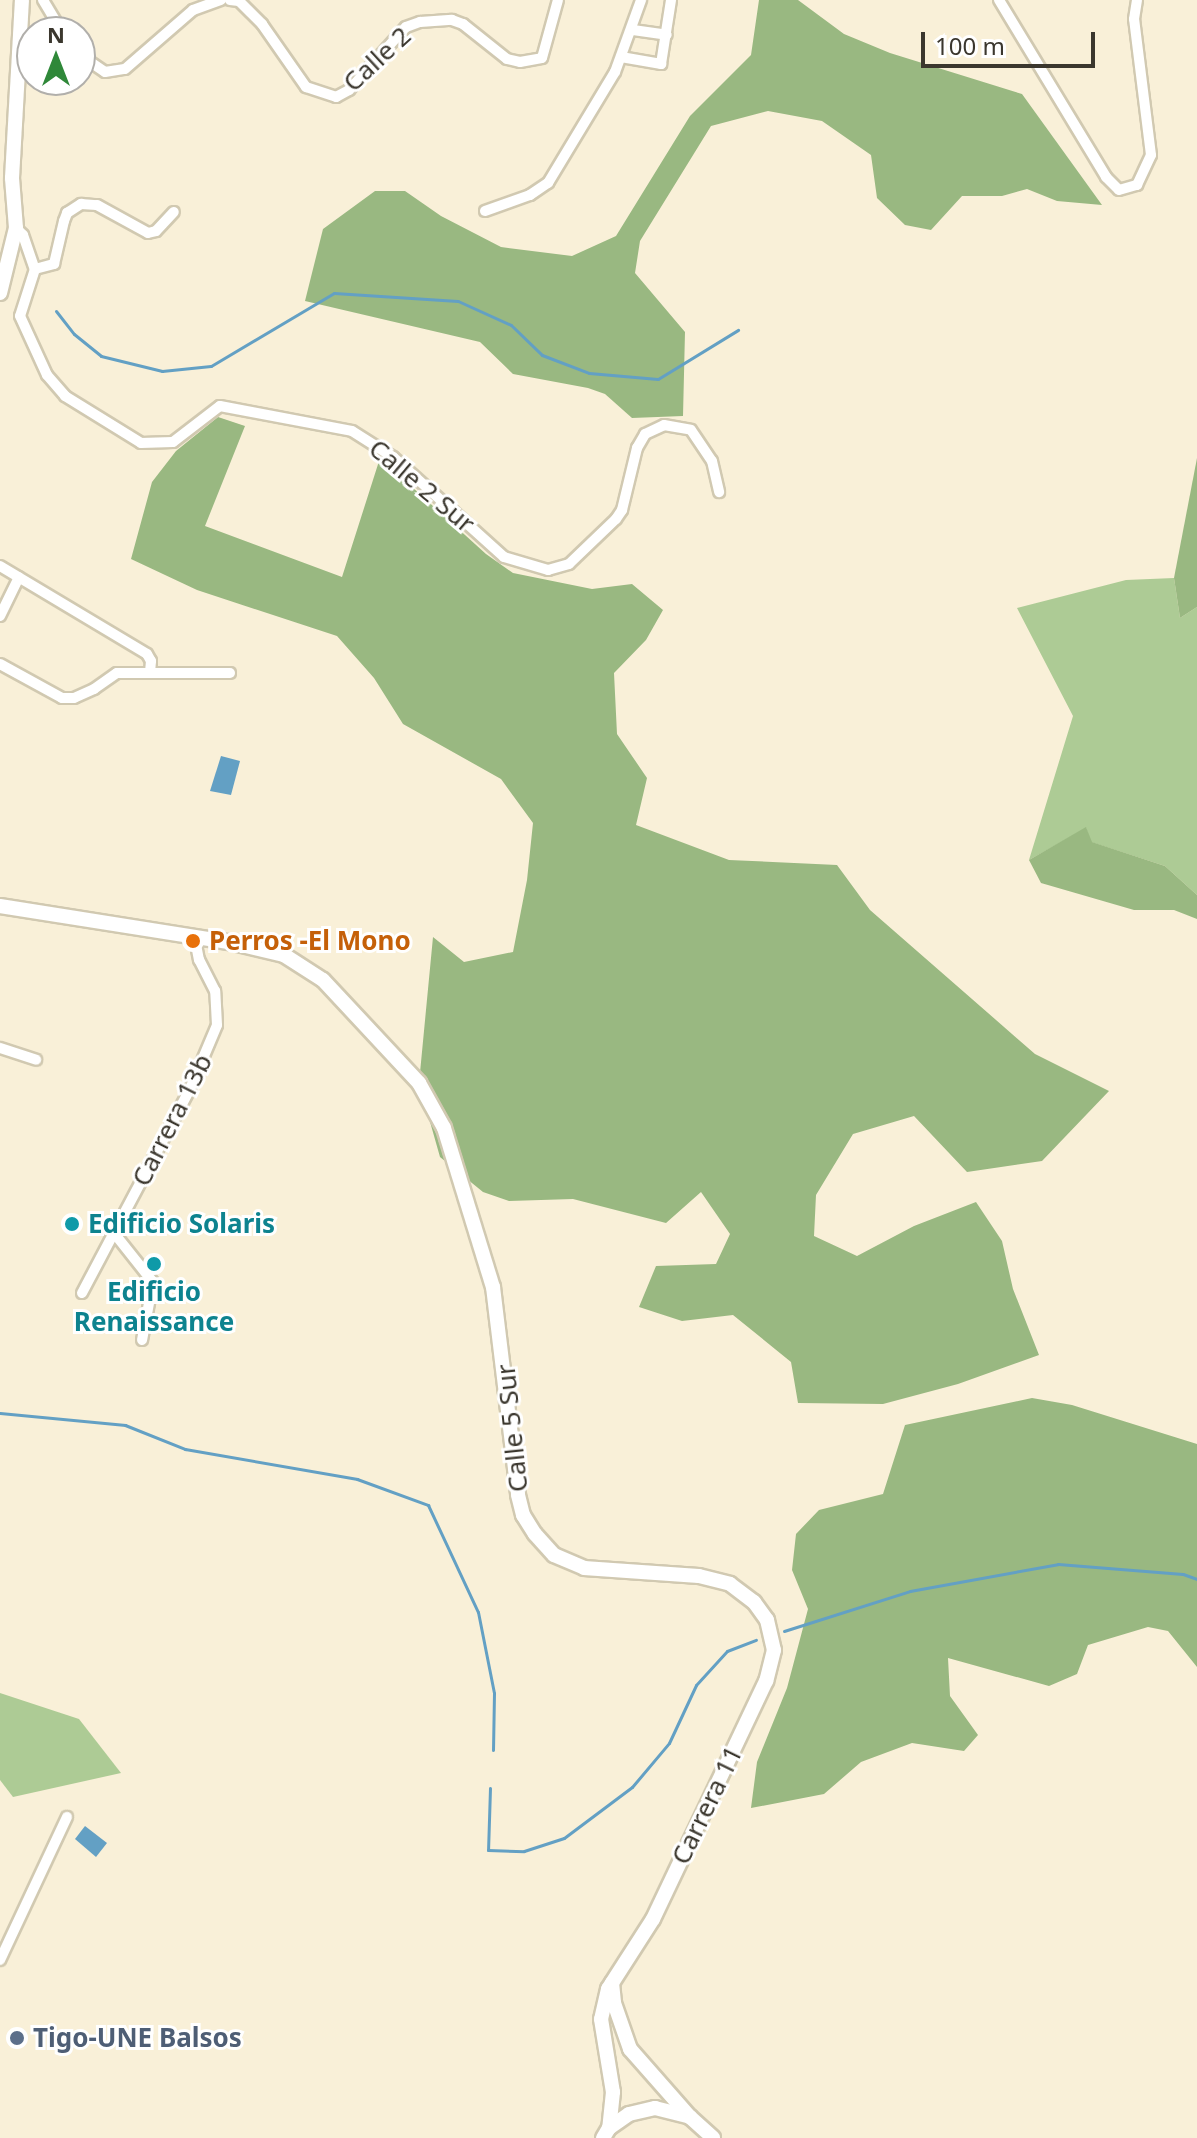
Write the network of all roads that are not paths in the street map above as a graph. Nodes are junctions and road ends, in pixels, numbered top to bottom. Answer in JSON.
{"nodes":[{"id":1,"x":22,"y":0,"type":"edge"},
{"id":2,"x":221,"y":0,"type":"edge"},
{"id":3,"x":230,"y":0,"type":"edge"},
{"id":4,"x":558,"y":0,"type":"edge"},
{"id":5,"x":641,"y":0,"type":"edge"},
{"id":6,"x":671,"y":0,"type":"edge"},
{"id":7,"x":999,"y":0,"type":"edge"},
{"id":8,"x":1137,"y":0,"type":"edge"},
{"id":9,"x":633,"y":30,"type":"junction"},
{"id":10,"x":667,"y":35,"type":"junction"},
{"id":11,"x":621,"y":57,"type":"junction"},
{"id":12,"x":96,"y":66,"type":"edge"},
{"id":13,"x":485,"y":211,"type":"dead end"},
{"id":14,"x":174,"y":212,"type":"dead end"},
{"id":15,"x":16,"y":228,"type":"junction"},
{"id":16,"x":35,"y":269,"type":"junction"},
{"id":17,"x":0,"y":293,"type":"edge"},
{"id":18,"x":719,"y":492,"type":"dead end"},
{"id":19,"x":0,"y":566,"type":"edge"},
{"id":20,"x":19,"y":577,"type":"junction"},
{"id":21,"x":0,"y":616,"type":"edge"},
{"id":22,"x":0,"y":664,"type":"edge"},
{"id":23,"x":150,"y":672,"type":"junction"},
{"id":24,"x":230,"y":673,"type":"dead end"},
{"id":25,"x":0,"y":906,"type":"edge"},
{"id":26,"x":195,"y":939,"type":"junction"},
{"id":27,"x":0,"y":1048,"type":"edge"},
{"id":28,"x":36,"y":1060,"type":"dead end"},
{"id":29,"x":114,"y":1233,"type":"junction"},
{"id":30,"x":82,"y":1293,"type":"dead end"},
{"id":31,"x":142,"y":1340,"type":"dead end"},
{"id":32,"x":767,"y":1620,"type":"joint"},
{"id":33,"x":67,"y":1817,"type":"dead end"},
{"id":34,"x":0,"y":1960,"type":"edge"},
{"id":35,"x":612,"y":1983,"type":"junction"},
{"id":36,"x":690,"y":2117,"type":"junction"},
{"id":37,"x":606,"y":2133,"type":"edge"},
{"id":38,"x":713,"y":2138,"type":"edge"}],
"edges":[{"from":1,"to":15,"type":"street"},
{"from":2,"to":12,"type":"street"},
{"from":3,"to":4,"type":"street","name":"Calle 2"},
{"from":5,"to":9,"type":"street"},
{"from":6,"to":10,"type":"street"},
{"from":7,"to":8,"type":"street"},
{"from":9,"to":10,"type":"street"},
{"from":9,"to":11,"type":"street"},
{"from":10,"to":11,"type":"street"},
{"from":11,"to":13,"type":"street"},
{"from":14,"to":16,"type":"street"},
{"from":15,"to":16,"type":"street"},
{"from":15,"to":17,"type":"street"},
{"from":16,"to":18,"type":"street","name":"Calle 2 Sur"},
{"from":19,"to":20,"type":"street"},
{"from":20,"to":21,"type":"street"},
{"from":20,"to":23,"type":"street"},
{"from":22,"to":23,"type":"street"},
{"from":23,"to":24,"type":"street"},
{"from":25,"to":26,"type":"street","name":"Calle 5 Sur"},
{"from":26,"to":29,"type":"street","name":"Carrera 13b"},
{"from":26,"to":32,"type":"street","name":"Calle 5 Sur"},
{"from":27,"to":28,"type":"street"},
{"from":29,"to":30,"type":"street","name":"Carrera 13b"},
{"from":29,"to":31,"type":"street"},
{"from":32,"to":35,"type":"street","name":"Carrera 11"},
{"from":33,"to":34,"type":"street"},
{"from":35,"to":36,"type":"street"},
{"from":35,"to":37,"type":"street","name":"Carrera 11"},
{"from":36,"to":37,"type":"street"},
{"from":36,"to":38,"type":"street"}]}
